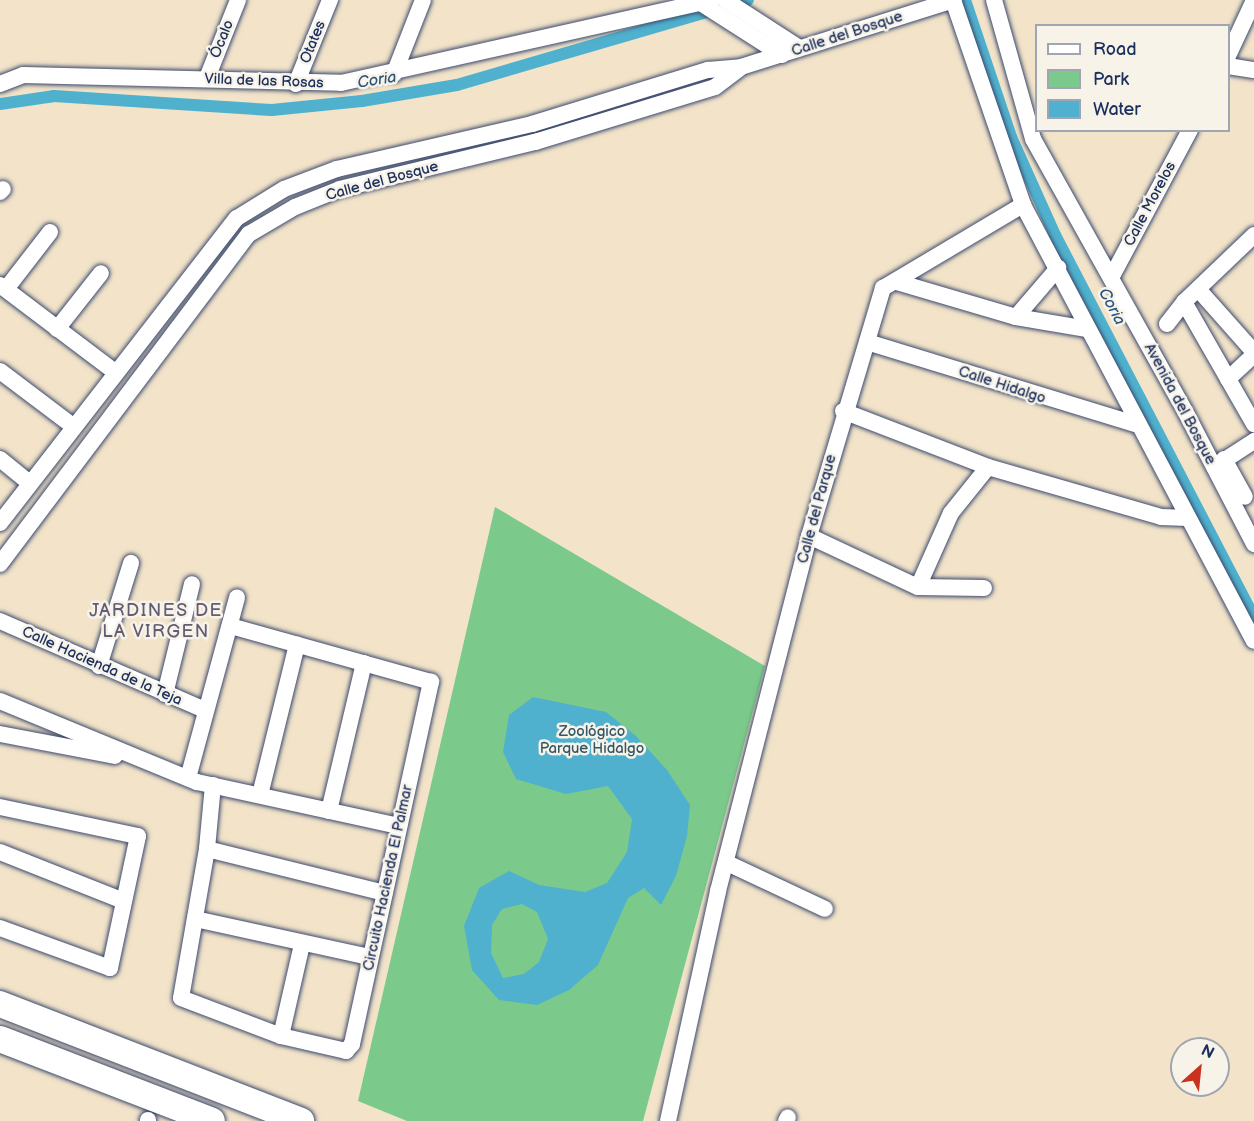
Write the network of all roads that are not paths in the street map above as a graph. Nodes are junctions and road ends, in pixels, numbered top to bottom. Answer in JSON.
{"nodes":[{"id":1,"x":238,"y":0,"type":"edge"},
{"id":2,"x":330,"y":0,"type":"edge"},
{"id":3,"x":423,"y":0,"type":"edge"},
{"id":4,"x":953,"y":0,"type":"edge"},
{"id":5,"x":994,"y":0,"type":"edge"},
{"id":6,"x":1254,"y":0,"type":"edge"},
{"id":7,"x":727,"y":2,"type":"edge"},
{"id":8,"x":704,"y":3,"type":"edge"},
{"id":9,"x":798,"y":47,"type":"junction"},
{"id":10,"x":1230,"y":52,"type":"edge"},
{"id":11,"x":782,"y":55,"type":"junction"},
{"id":12,"x":1230,"y":66,"type":"edge"},
{"id":13,"x":741,"y":68,"type":"junction"},
{"id":14,"x":1254,"y":70,"type":"edge"},
{"id":15,"x":394,"y":74,"type":"junction"},
{"id":16,"x":207,"y":78,"type":"junction"},
{"id":17,"x":0,"y":84,"type":"edge"},
{"id":18,"x":296,"y":84,"type":"junction"},
{"id":19,"x":1189,"y":132,"type":"edge"},
{"id":20,"x":1023,"y":205,"type":"junction"},
{"id":21,"x":50,"y":231,"type":"dead end"},
{"id":22,"x":1252,"y":240,"type":"edge"},
{"id":23,"x":1058,"y":268,"type":"junction"},
{"id":24,"x":101,"y":273,"type":"dead end"},
{"id":25,"x":1111,"y":278,"type":"junction"},
{"id":26,"x":897,"y":282,"type":"junction"},
{"id":27,"x":3,"y":287,"type":"edge"},
{"id":28,"x":1198,"y":289,"type":"junction"},
{"id":29,"x":1184,"y":302,"type":"junction"},
{"id":30,"x":1016,"y":317,"type":"junction"},
{"id":31,"x":1167,"y":324,"type":"dead end"},
{"id":32,"x":57,"y":329,"type":"junction"},
{"id":33,"x":1087,"y":329,"type":"junction"},
{"id":34,"x":867,"y":342,"type":"junction"},
{"id":35,"x":1254,"y":354,"type":"edge"},
{"id":36,"x":0,"y":372,"type":"edge"},
{"id":37,"x":115,"y":372,"type":"junction"},
{"id":38,"x":1228,"y":379,"type":"junction"},
{"id":39,"x":843,"y":411,"type":"junction"},
{"id":40,"x":1254,"y":424,"type":"edge"},
{"id":41,"x":1138,"y":425,"type":"junction"},
{"id":42,"x":73,"y":426,"type":"junction"},
{"id":43,"x":1254,"y":441,"type":"edge"},
{"id":44,"x":0,"y":459,"type":"edge"},
{"id":45,"x":1219,"y":463,"type":"junction"},
{"id":46,"x":988,"y":467,"type":"junction"},
{"id":47,"x":30,"y":483,"type":"junction"},
{"id":48,"x":1245,"y":497,"type":"edge"},
{"id":49,"x":1188,"y":518,"type":"junction"},
{"id":50,"x":0,"y":523,"type":"edge"},
{"id":51,"x":809,"y":536,"type":"junction"},
{"id":52,"x":1254,"y":544,"type":"edge"},
{"id":53,"x":131,"y":563,"type":"dead end"},
{"id":54,"x":0,"y":564,"type":"edge"},
{"id":55,"x":192,"y":584,"type":"dead end"},
{"id":56,"x":918,"y":587,"type":"junction"},
{"id":57,"x":984,"y":588,"type":"dead end"},
{"id":58,"x":237,"y":598,"type":"dead end"},
{"id":59,"x":0,"y":621,"type":"edge"},
{"id":60,"x":230,"y":626,"type":"junction"},
{"id":61,"x":1254,"y":640,"type":"edge"},
{"id":62,"x":297,"y":644,"type":"junction"},
{"id":63,"x":364,"y":663,"type":"junction"},
{"id":64,"x":99,"y":666,"type":"junction"},
{"id":65,"x":165,"y":694,"type":"junction"},
{"id":66,"x":0,"y":701,"type":"edge"},
{"id":67,"x":205,"y":710,"type":"junction"},
{"id":68,"x":0,"y":734,"type":"edge"},
{"id":69,"x":151,"y":763,"type":"junction"},
{"id":70,"x":188,"y":778,"type":"junction"},
{"id":71,"x":213,"y":785,"type":"junction"},
{"id":72,"x":260,"y":795,"type":"junction"},
{"id":73,"x":0,"y":807,"type":"edge"},
{"id":74,"x":329,"y":811,"type":"junction"},
{"id":75,"x":399,"y":826,"type":"junction"},
{"id":76,"x":207,"y":849,"type":"junction"},
{"id":77,"x":0,"y":852,"type":"edge"},
{"id":78,"x":727,"y":863,"type":"junction"},
{"id":79,"x":385,"y":894,"type":"junction"},
{"id":80,"x":124,"y":901,"type":"junction"},
{"id":81,"x":825,"y":909,"type":"dead end"},
{"id":82,"x":195,"y":919,"type":"junction"},
{"id":83,"x":0,"y":928,"type":"edge"},
{"id":84,"x":302,"y":944,"type":"junction"},
{"id":85,"x":370,"y":957,"type":"junction"},
{"id":86,"x":0,"y":1004,"type":"edge"},
{"id":87,"x":281,"y":1036,"type":"junction"},
{"id":88,"x":0,"y":1039,"type":"edge"},
{"id":89,"x":212,"y":1121,"type":"edge"},
{"id":90,"x":301,"y":1121,"type":"edge"},
{"id":91,"x":668,"y":1121,"type":"edge"}],
"edges":[{"from":1,"to":16,"type":"street","name":"Ócalo"},
{"from":2,"to":18,"type":"street","name":"Otates"},
{"from":3,"to":15,"type":"street"},
{"from":4,"to":9,"type":"street","name":"Calle del Bosque"},
{"from":4,"to":20,"type":"street"},
{"from":5,"to":25,"type":"street","name":"Avenida del Bosque"},
{"from":6,"to":10,"type":"street"},
{"from":7,"to":9,"type":"street"},
{"from":8,"to":11,"type":"street"},
{"from":8,"to":15,"type":"street","name":"Villa de las Rosas"},
{"from":9,"to":11,"type":"street","name":"Calle del Bosque"},
{"from":11,"to":13,"type":"street","name":"Calle del Bosque"},
{"from":12,"to":14,"type":"street"},
{"from":13,"to":37,"type":"street","name":"Calle del Bosque"},
{"from":13,"to":54,"type":"street","name":"Calle del Bosque"},
{"from":15,"to":18,"type":"street","name":"Villa de las Rosas"},
{"from":16,"to":17,"type":"street","name":"Villa de las Rosas"},
{"from":16,"to":18,"type":"street","name":"Villa de las Rosas"},
{"from":19,"to":25,"type":"street","name":"Calle Morelos"},
{"from":20,"to":23,"type":"street"},
{"from":20,"to":26,"type":"street","name":"Calle del Parque"},
{"from":21,"to":27,"type":"street"},
{"from":22,"to":28,"type":"street"},
{"from":23,"to":30,"type":"street"},
{"from":23,"to":33,"type":"street"},
{"from":24,"to":32,"type":"street"},
{"from":25,"to":45,"type":"street","name":"Avenida del Bosque"},
{"from":26,"to":30,"type":"street"},
{"from":26,"to":34,"type":"street","name":"Calle del Parque"},
{"from":27,"to":32,"type":"street"},
{"from":28,"to":29,"type":"street"},
{"from":28,"to":35,"type":"street"},
{"from":29,"to":31,"type":"street"},
{"from":29,"to":38,"type":"street"},
{"from":30,"to":33,"type":"street"},
{"from":32,"to":37,"type":"street"},
{"from":33,"to":41,"type":"street"},
{"from":34,"to":39,"type":"street","name":"Calle del Parque"},
{"from":34,"to":41,"type":"street","name":"Calle Hidalgo"},
{"from":35,"to":38,"type":"street"},
{"from":36,"to":42,"type":"street"},
{"from":37,"to":42,"type":"street","name":"Calle del Bosque"},
{"from":38,"to":40,"type":"street"},
{"from":39,"to":46,"type":"street"},
{"from":39,"to":51,"type":"street","name":"Calle del Parque"},
{"from":41,"to":49,"type":"street"},
{"from":42,"to":47,"type":"street","name":"Calle del Bosque"},
{"from":43,"to":45,"type":"street"},
{"from":44,"to":47,"type":"street"},
{"from":45,"to":48,"type":"street","name":"Avenida del Bosque"},
{"from":46,"to":49,"type":"street"},
{"from":46,"to":56,"type":"street"},
{"from":47,"to":50,"type":"street","name":"Calle del Bosque"},
{"from":48,"to":52,"type":"street","name":"Avenida del Bosque"},
{"from":49,"to":61,"type":"street"},
{"from":51,"to":56,"type":"street"},
{"from":51,"to":78,"type":"street","name":"Calle del Parque"},
{"from":53,"to":64,"type":"street"},
{"from":55,"to":65,"type":"street"},
{"from":56,"to":57,"type":"street"},
{"from":58,"to":60,"type":"street"},
{"from":59,"to":64,"type":"street","name":"Calle Hacienda de la Teja"},
{"from":60,"to":62,"type":"street","name":"Circuito Hacienda El Palmar"},
{"from":60,"to":67,"type":"street"},
{"from":62,"to":63,"type":"street","name":"Circuito Hacienda El Palmar"},
{"from":62,"to":72,"type":"street"},
{"from":63,"to":74,"type":"street"},
{"from":63,"to":75,"type":"street","name":"Circuito Hacienda El Palmar"},
{"from":64,"to":65,"type":"street","name":"Calle Hacienda de la Teja"},
{"from":65,"to":67,"type":"street","name":"Calle Hacienda de la Teja"},
{"from":66,"to":69,"type":"street"},
{"from":67,"to":70,"type":"street"},
{"from":68,"to":69,"type":"street"},
{"from":69,"to":70,"type":"street"},
{"from":70,"to":71,"type":"street"},
{"from":71,"to":72,"type":"street"},
{"from":71,"to":76,"type":"street","name":"Circuito Hacienda El Palmar"},
{"from":72,"to":74,"type":"street"},
{"from":73,"to":80,"type":"street"},
{"from":74,"to":75,"type":"street"},
{"from":75,"to":79,"type":"street","name":"Circuito Hacienda El Palmar"},
{"from":76,"to":79,"type":"street"},
{"from":76,"to":82,"type":"street","name":"Circuito Hacienda El Palmar"},
{"from":77,"to":80,"type":"street"},
{"from":78,"to":81,"type":"street"},
{"from":78,"to":91,"type":"street","name":"Calle del Parque"},
{"from":79,"to":85,"type":"street","name":"Circuito Hacienda El Palmar"},
{"from":80,"to":83,"type":"street"},
{"from":82,"to":84,"type":"street"},
{"from":82,"to":87,"type":"street","name":"Circuito Hacienda El Palmar"},
{"from":84,"to":85,"type":"street"},
{"from":84,"to":87,"type":"street"},
{"from":85,"to":87,"type":"street","name":"Circuito Hacienda El Palmar"},
{"from":86,"to":90,"type":"highway"},
{"from":88,"to":89,"type":"highway"}]}
